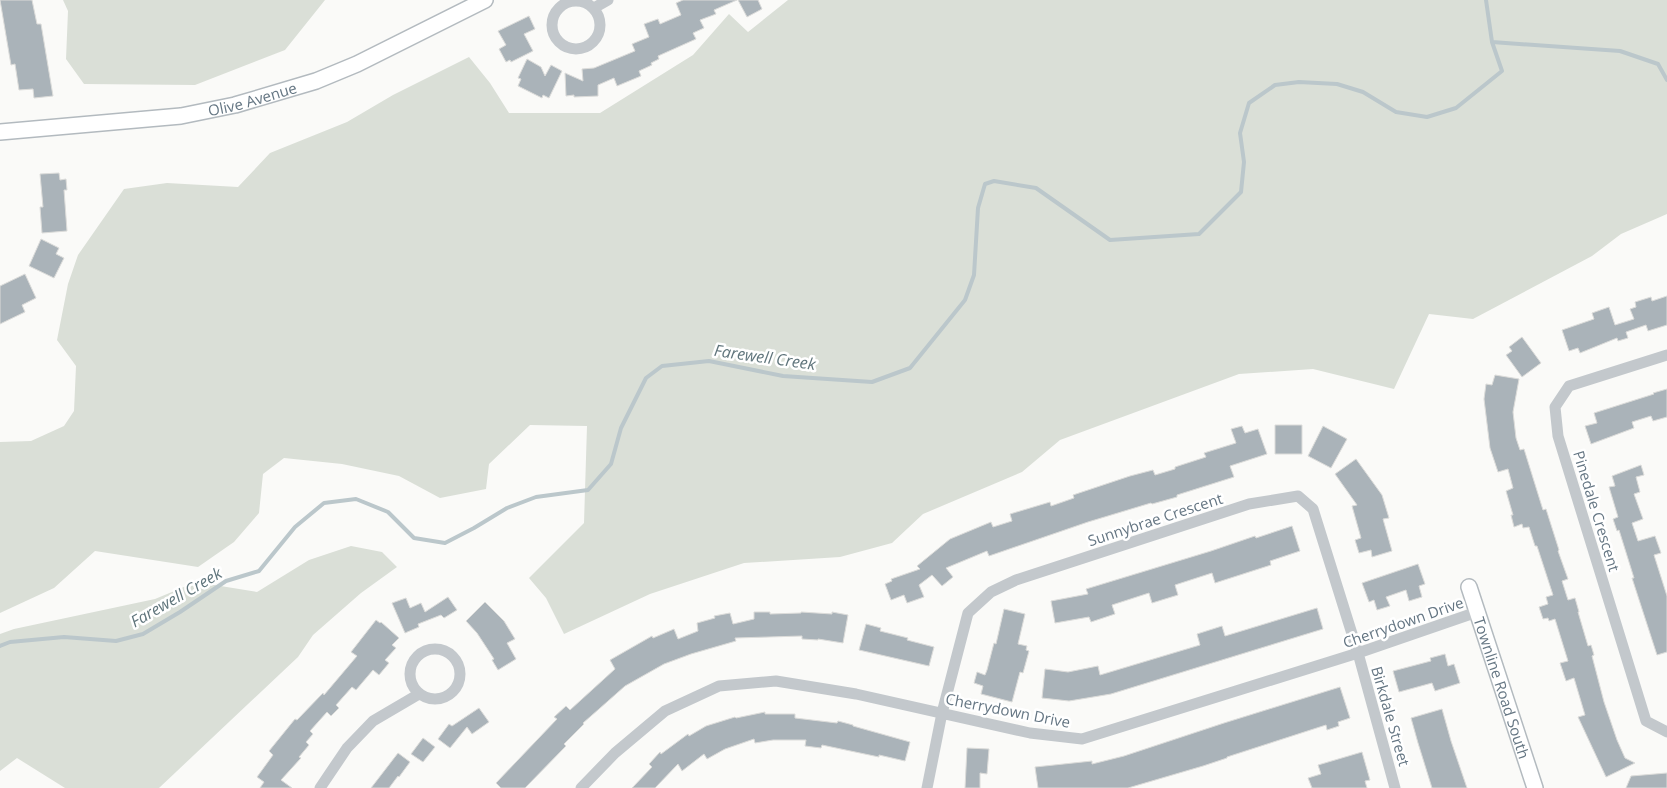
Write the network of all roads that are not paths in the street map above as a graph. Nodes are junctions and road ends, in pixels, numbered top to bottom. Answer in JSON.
{"nodes":[{"id":1,"x":485,"y":0,"type":"edge"},
{"id":2,"x":608,"y":0,"type":"edge"},
{"id":3,"x":594,"y":8,"type":"junction"},
{"id":4,"x":0,"y":132,"type":"edge"},
{"id":5,"x":1667,"y":355,"type":"edge"},
{"id":6,"x":1470,"y":587,"type":"dead end"},
{"id":7,"x":1477,"y":612,"type":"junction"},
{"id":8,"x":1358,"y":653,"type":"junction"},
{"id":9,"x":419,"y":694,"type":"junction"},
{"id":10,"x":942,"y":713,"type":"junction"},
{"id":11,"x":1667,"y":732,"type":"edge"},
{"id":12,"x":320,"y":788,"type":"edge"},
{"id":13,"x":582,"y":788,"type":"edge"},
{"id":14,"x":927,"y":788,"type":"edge"},
{"id":15,"x":1395,"y":788,"type":"edge"},
{"id":16,"x":1535,"y":788,"type":"edge"}],
"edges":[{"from":1,"to":4,"type":"main road","name":"Olive Avenue"},
{"from":2,"to":3,"type":"street"},
{"from":3,"to":3,"type":"street"},
{"from":5,"to":11,"type":"street","name":"Pinedale Crescent"},
{"from":6,"to":7,"type":"main road","name":"Townline Road South"},
{"from":7,"to":8,"type":"street","name":"Cherrydown Drive"},
{"from":7,"to":16,"type":"main road","name":"Townline Road South"},
{"from":8,"to":10,"type":"street","name":"Cherrydown Drive"},
{"from":8,"to":10,"type":"street","name":"Sunnybrae Crescent"},
{"from":8,"to":15,"type":"street","name":"Birkdale Street"},
{"from":9,"to":9,"type":"street"},
{"from":9,"to":12,"type":"street"},
{"from":10,"to":13,"type":"street","name":"Cherrydown Drive"},
{"from":10,"to":14,"type":"street"}]}
